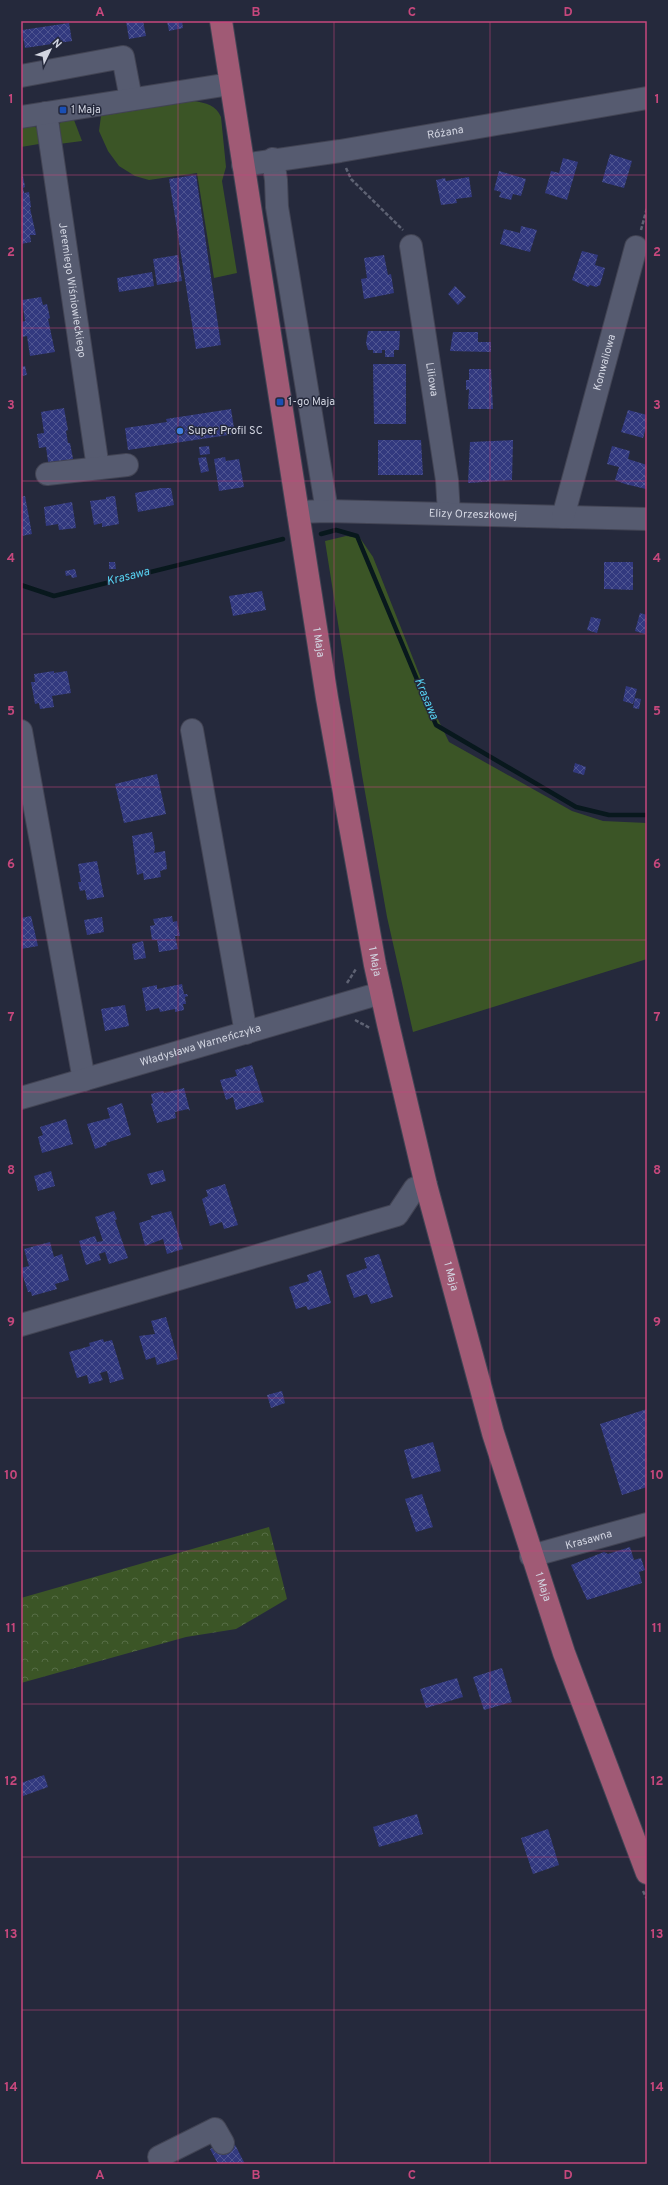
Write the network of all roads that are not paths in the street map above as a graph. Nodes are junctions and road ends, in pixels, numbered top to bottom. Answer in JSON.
{"nodes":[{"id":1,"x":220,"y":21,"type":"edge"},
{"id":2,"x":21,"y":76,"type":"edge"},
{"id":3,"x":230,"y":84,"type":"junction"},
{"id":4,"x":647,"y":98,"type":"edge"},
{"id":5,"x":131,"y":99,"type":"junction"},
{"id":6,"x":46,"y":113,"type":"junction"},
{"id":7,"x":21,"y":117,"type":"edge"},
{"id":8,"x":273,"y":160,"type":"junction"},
{"id":9,"x":243,"y":165,"type":"junction"},
{"id":10,"x":411,"y":246,"type":"road end"},
{"id":11,"x":636,"y":247,"type":"road end"},
{"id":12,"x":127,"y":465,"type":"dead end"},
{"id":13,"x":98,"y":468,"type":"junction"},
{"id":14,"x":47,"y":474,"type":"dead end"},
{"id":15,"x":327,"y":511,"type":"junction"},
{"id":16,"x":298,"y":512,"type":"junction"},
{"id":17,"x":449,"y":514,"type":"junction"},
{"id":18,"x":563,"y":517,"type":"junction"},
{"id":19,"x":647,"y":519,"type":"edge"},
{"id":20,"x":192,"y":730,"type":"dead end"},
{"id":21,"x":21,"y":731,"type":"edge"},
{"id":22,"x":381,"y":994,"type":"junction"},
{"id":23,"x":246,"y":1033,"type":"junction"},
{"id":24,"x":84,"y":1080,"type":"junction"},
{"id":25,"x":21,"y":1098,"type":"edge"},
{"id":26,"x":426,"y":1185,"type":"junction"},
{"id":27,"x":21,"y":1325,"type":"edge"},
{"id":28,"x":647,"y":1524,"type":"edge"},
{"id":29,"x":532,"y":1556,"type":"junction"},
{"id":30,"x":647,"y":1873,"type":"edge"},
{"id":31,"x":223,"y":2143,"type":"dead end"},
{"id":32,"x":162,"y":2164,"type":"edge"}],
"edges":[{"from":1,"to":3,"type":"main road","name":"1 Maja"},
{"from":2,"to":5,"type":"street"},
{"from":3,"to":5,"type":"street"},
{"from":3,"to":9,"type":"main road","name":"1 Maja"},
{"from":4,"to":8,"type":"street","name":"Różana"},
{"from":5,"to":6,"type":"street"},
{"from":6,"to":7,"type":"street"},
{"from":6,"to":13,"type":"street","name":"Jeremiego Wiśniowieckiego"},
{"from":8,"to":9,"type":"street","name":"Różana"},
{"from":8,"to":15,"type":"street"},
{"from":9,"to":16,"type":"main road","name":"1 Maja"},
{"from":10,"to":17,"type":"street","name":"Liliowa"},
{"from":11,"to":18,"type":"street","name":"Konwaliowa"},
{"from":12,"to":13,"type":"street"},
{"from":13,"to":14,"type":"street"},
{"from":15,"to":16,"type":"street","name":"Elizy Orzeszkowej"},
{"from":15,"to":17,"type":"street","name":"Elizy Orzeszkowej"},
{"from":16,"to":22,"type":"main road","name":"1 Maja"},
{"from":17,"to":18,"type":"street","name":"Elizy Orzeszkowej"},
{"from":18,"to":19,"type":"street","name":"Elizy Orzeszkowej"},
{"from":20,"to":23,"type":"street"},
{"from":21,"to":24,"type":"street"},
{"from":22,"to":23,"type":"street","name":"Władysława Warneńczyka"},
{"from":22,"to":26,"type":"main road","name":"1 Maja"},
{"from":23,"to":24,"type":"street","name":"Władysława Warneńczyka"},
{"from":24,"to":25,"type":"street","name":"Władysława Warneńczyka"},
{"from":26,"to":27,"type":"street"},
{"from":26,"to":29,"type":"main road","name":"1 Maja"},
{"from":28,"to":29,"type":"street","name":"Krasawna"},
{"from":29,"to":30,"type":"main road","name":"1 Maja"},
{"from":31,"to":32,"type":"street"}]}
